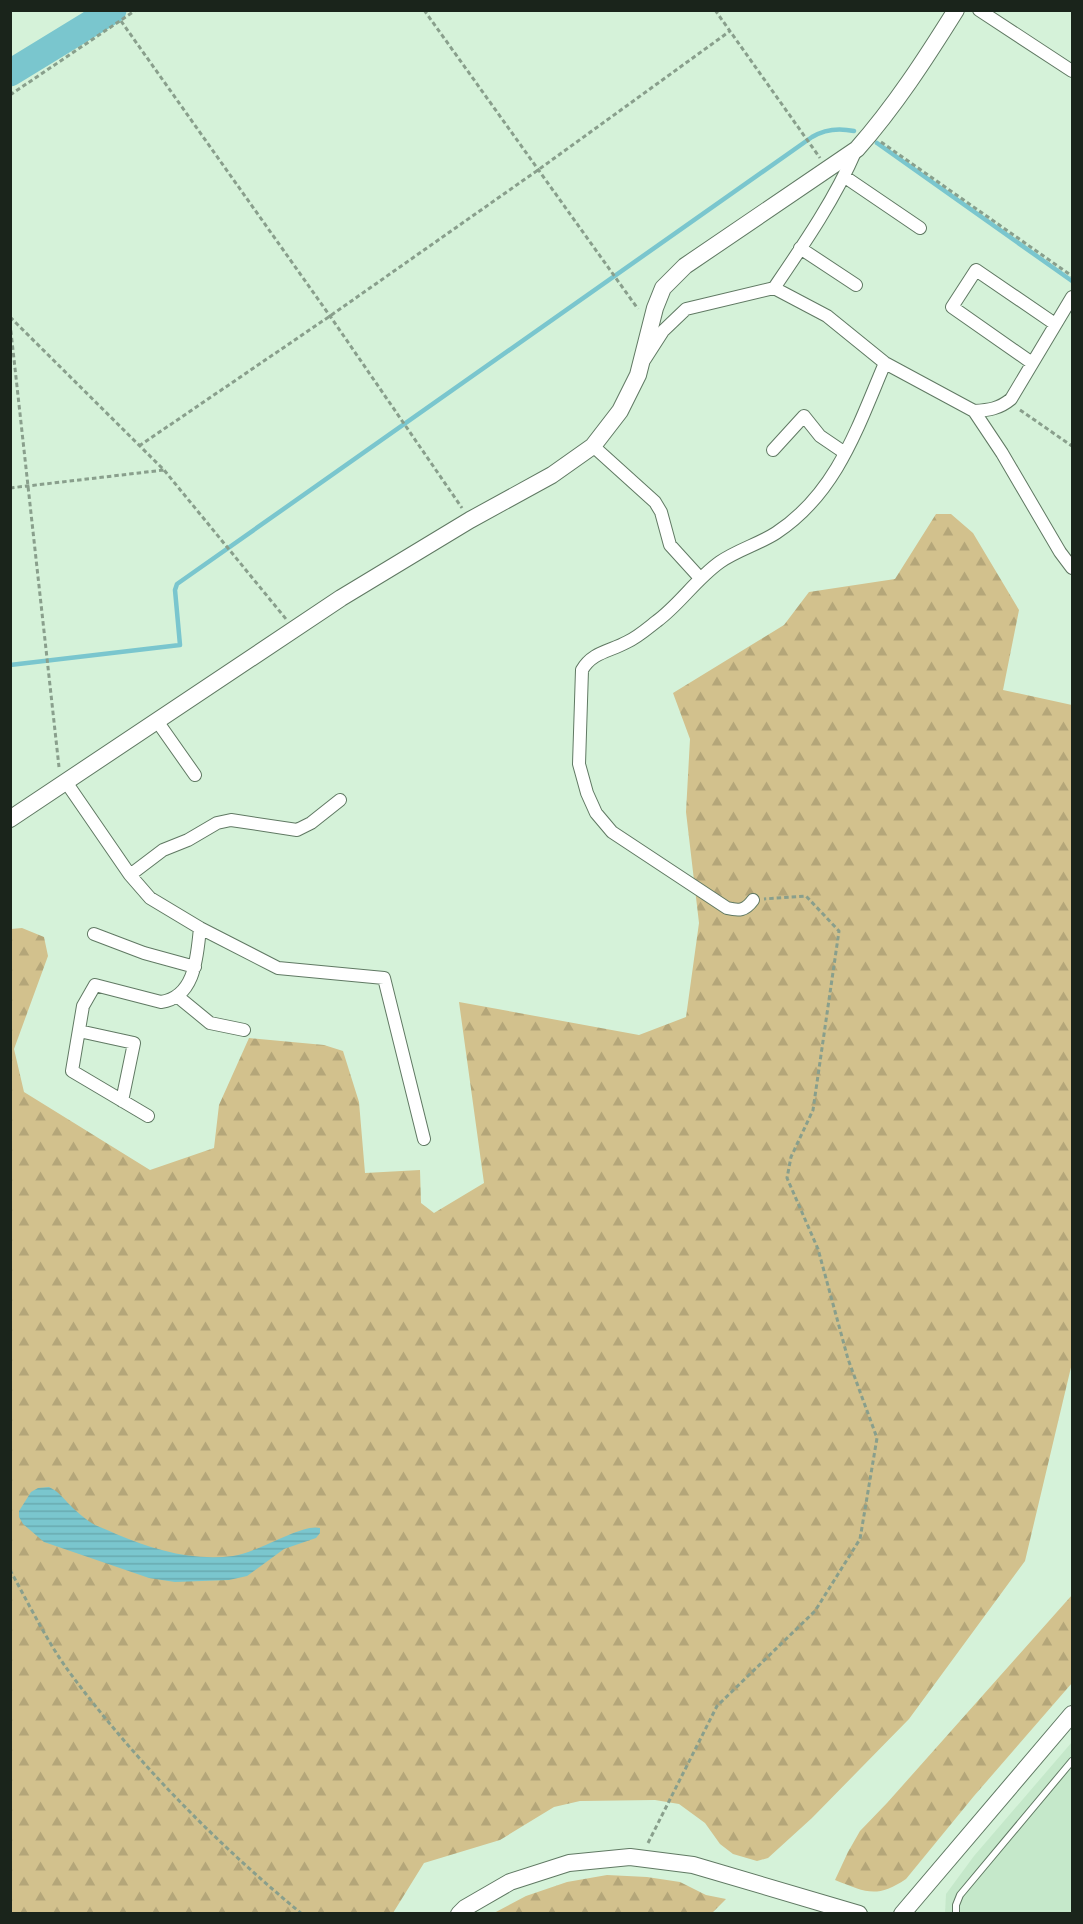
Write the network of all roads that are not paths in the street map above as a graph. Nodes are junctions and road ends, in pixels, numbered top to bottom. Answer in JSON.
{"nodes":[{"id":1,"x":956,"y":10,"type":"edge"},
{"id":2,"x":979,"y":10,"type":"edge"},
{"id":3,"x":1072,"y":71,"type":"edge"},
{"id":4,"x":857,"y":148,"type":"junction"},
{"id":5,"x":845,"y":177,"type":"junction"},
{"id":6,"x":920,"y":228,"type":"dead end"},
{"id":7,"x":801,"y":248,"type":"junction"},
{"id":8,"x":856,"y":285,"type":"dead end"},
{"id":9,"x":774,"y":288,"type":"junction"},
{"id":10,"x":1072,"y":297,"type":"edge"},
{"id":11,"x":1055,"y":324,"type":"junction"},
{"id":12,"x":885,"y":363,"type":"junction"},
{"id":13,"x":1032,"y":363,"type":"junction"},
{"id":14,"x":641,"y":365,"type":"junction"},
{"id":15,"x":974,"y":411,"type":"junction"},
{"id":16,"x":593,"y":446,"type":"junction"},
{"id":17,"x":772,"y":450,"type":"dead end"},
{"id":18,"x":845,"y":453,"type":"junction"},
{"id":19,"x":1072,"y":568,"type":"edge"},
{"id":20,"x":700,"y":578,"type":"junction"},
{"id":21,"x":157,"y":721,"type":"junction"},
{"id":22,"x":195,"y":775,"type":"dead end"},
{"id":23,"x":64,"y":784,"type":"junction"},
{"id":24,"x":340,"y":800,"type":"dead end"},
{"id":25,"x":10,"y":819,"type":"edge"},
{"id":26,"x":130,"y":875,"type":"junction"},
{"id":27,"x":753,"y":900,"type":"road end"},
{"id":28,"x":200,"y":928,"type":"junction"},
{"id":29,"x":94,"y":934,"type":"dead end"},
{"id":30,"x":195,"y":966,"type":"junction"},
{"id":31,"x":177,"y":996,"type":"junction"},
{"id":32,"x":244,"y":1030,"type":"dead end"},
{"id":33,"x":79,"y":1031,"type":"junction"},
{"id":34,"x":122,"y":1101,"type":"junction"},
{"id":35,"x":148,"y":1116,"type":"dead end"},
{"id":36,"x":424,"y":1138,"type":"dead end"},
{"id":37,"x":1072,"y":1714,"type":"edge"},
{"id":38,"x":1072,"y":1761,"type":"edge"},
{"id":39,"x":459,"y":1914,"type":"edge"},
{"id":40,"x":859,"y":1914,"type":"edge"},
{"id":41,"x":902,"y":1914,"type":"edge"},
{"id":42,"x":956,"y":1914,"type":"edge"}],
"edges":[{"from":1,"to":4,"type":"street"},
{"from":2,"to":3,"type":"street"},
{"from":4,"to":5,"type":"street"},
{"from":4,"to":14,"type":"street"},
{"from":5,"to":6,"type":"street"},
{"from":5,"to":7,"type":"street"},
{"from":7,"to":8,"type":"street"},
{"from":7,"to":9,"type":"street"},
{"from":9,"to":12,"type":"street"},
{"from":9,"to":14,"type":"street"},
{"from":10,"to":11,"type":"street"},
{"from":11,"to":13,"type":"street"},
{"from":11,"to":13,"type":"street"},
{"from":12,"to":15,"type":"street"},
{"from":12,"to":18,"type":"street"},
{"from":13,"to":15,"type":"street"},
{"from":14,"to":16,"type":"street"},
{"from":15,"to":19,"type":"street"},
{"from":16,"to":20,"type":"street"},
{"from":16,"to":21,"type":"street"},
{"from":17,"to":18,"type":"street"},
{"from":18,"to":20,"type":"street"},
{"from":20,"to":27,"type":"street"},
{"from":21,"to":22,"type":"street"},
{"from":21,"to":23,"type":"street"},
{"from":23,"to":25,"type":"street"},
{"from":23,"to":26,"type":"street"},
{"from":24,"to":26,"type":"street"},
{"from":26,"to":28,"type":"street"},
{"from":28,"to":30,"type":"street"},
{"from":28,"to":36,"type":"street"},
{"from":29,"to":30,"type":"street"},
{"from":30,"to":31,"type":"street"},
{"from":31,"to":32,"type":"street"},
{"from":31,"to":33,"type":"street"},
{"from":33,"to":34,"type":"street"},
{"from":33,"to":34,"type":"street"},
{"from":34,"to":35,"type":"street"},
{"from":37,"to":41,"type":"street"},
{"from":38,"to":42,"type":"lane"},
{"from":39,"to":40,"type":"street"}]}
